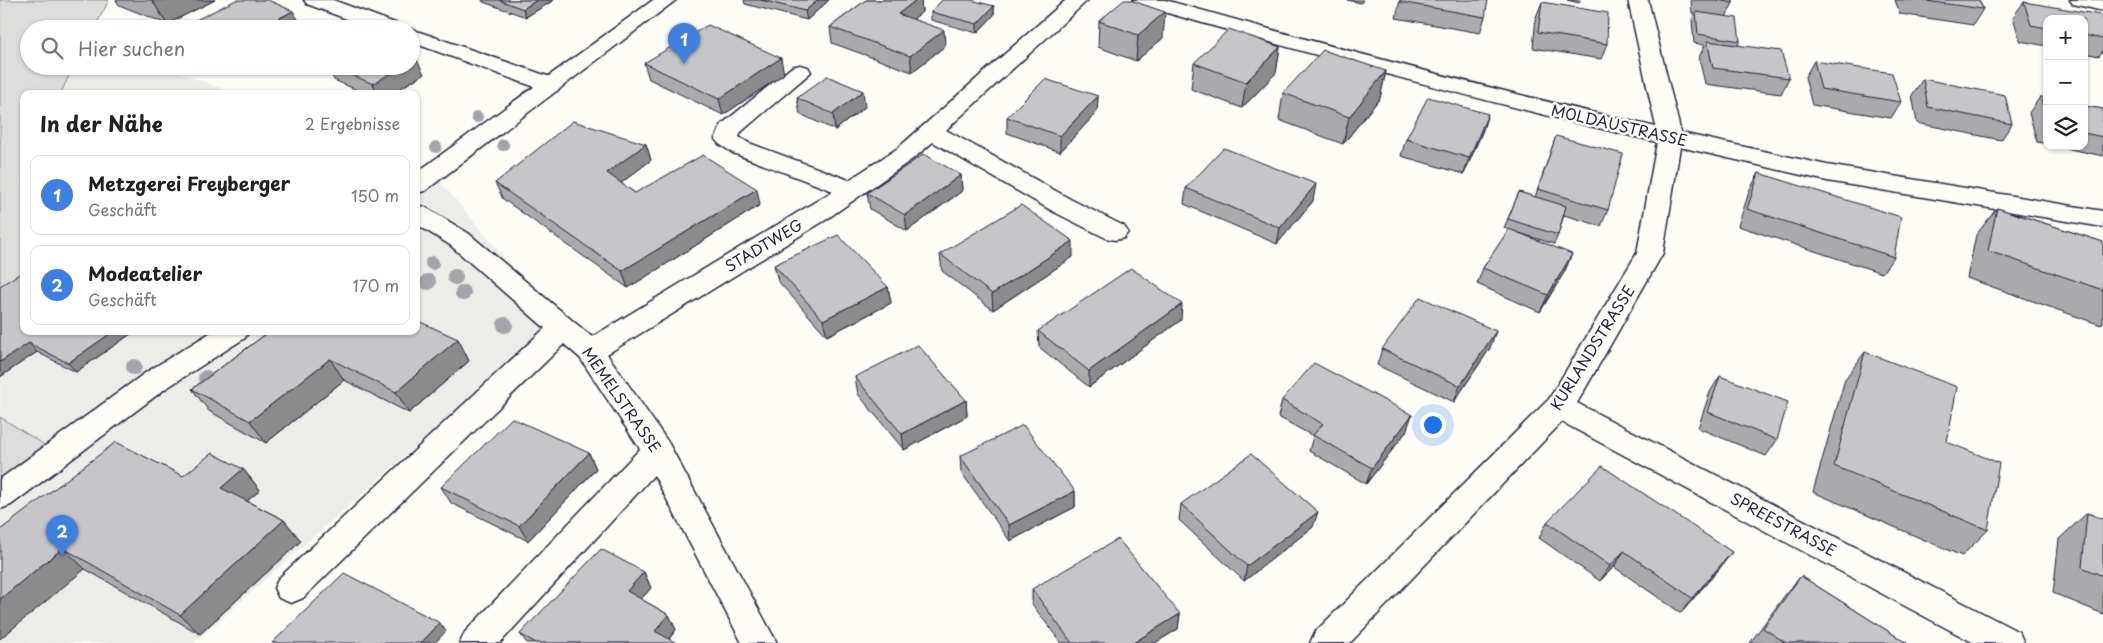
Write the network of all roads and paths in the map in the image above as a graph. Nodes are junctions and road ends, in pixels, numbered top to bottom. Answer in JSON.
{"nodes":[{"id":1,"x":314,"y":0,"type":"edge"},
{"id":2,"x":666,"y":0,"type":"edge"},
{"id":3,"x":1078,"y":0,"type":"edge"},
{"id":4,"x":1143,"y":0,"type":"edge"},
{"id":5,"x":1638,"y":0,"type":"edge"},
{"id":6,"x":2080,"y":0,"type":"edge"},
{"id":7,"x":2103,"y":5,"type":"edge"},
{"id":8,"x":369,"y":20,"type":"edge"},
{"id":9,"x":420,"y":38,"type":"edge"},
{"id":10,"x":800,"y":72,"type":"dead end"},
{"id":11,"x":552,"y":85,"type":"junction"},
{"id":12,"x":932,"y":131,"type":"junction"},
{"id":13,"x":1670,"y":137,"type":"junction"},
{"id":14,"x":420,"y":182,"type":"edge"},
{"id":15,"x":852,"y":190,"type":"junction"},
{"id":16,"x":420,"y":215,"type":"edge"},
{"id":17,"x":2103,"y":219,"type":"edge"},
{"id":18,"x":1115,"y":232,"type":"dead end"},
{"id":19,"x":563,"y":328,"type":"junction"},
{"id":20,"x":198,"y":335,"type":"edge"},
{"id":21,"x":228,"y":335,"type":"edge"},
{"id":22,"x":590,"y":351,"type":"junction"},
{"id":23,"x":155,"y":380,"type":"junction"},
{"id":24,"x":1559,"y":408,"type":"junction"},
{"id":25,"x":658,"y":451,"type":"junction"},
{"id":26,"x":0,"y":496,"type":"edge"},
{"id":27,"x":291,"y":588,"type":"dead end"},
{"id":28,"x":477,"y":643,"type":"edge"},
{"id":29,"x":760,"y":643,"type":"edge"},
{"id":30,"x":1327,"y":643,"type":"edge"},
{"id":31,"x":2007,"y":643,"type":"edge"}],
"edges":[{"from":1,"to":8,"type":"street"},
{"from":2,"to":11,"type":"street"},
{"from":3,"to":12,"type":"street","name":"STADTWEG"},
{"from":4,"to":13,"type":"street","name":"MOLDAUSTRASSE"},
{"from":5,"to":13,"type":"street","name":"KURLANDSTRASSE"},
{"from":6,"to":7,"type":"street"},
{"from":9,"to":11,"type":"street"},
{"from":10,"to":15,"type":"street"},
{"from":11,"to":14,"type":"street"},
{"from":12,"to":15,"type":"street","name":"STADTWEG"},
{"from":12,"to":18,"type":"street"},
{"from":13,"to":17,"type":"street","name":"MOLDAUSTRASSE"},
{"from":13,"to":24,"type":"street","name":"KURLANDSTRASSE"},
{"from":15,"to":22,"type":"street","name":"STADTWEG"},
{"from":16,"to":19,"type":"street","name":"MEMELSTRASSE"},
{"from":19,"to":22,"type":"street","name":"MEMELSTRASSE"},
{"from":19,"to":27,"type":"street"},
{"from":20,"to":23,"type":"street"},
{"from":21,"to":23,"type":"street"},
{"from":22,"to":25,"type":"street","name":"MEMELSTRASSE"},
{"from":23,"to":26,"type":"street"},
{"from":24,"to":30,"type":"street","name":"KURLANDSTRASSE"},
{"from":24,"to":31,"type":"street","name":"SPREESTRASSE"},
{"from":25,"to":28,"type":"street"},
{"from":25,"to":29,"type":"street","name":"MEMELSTRASSE"}]}
